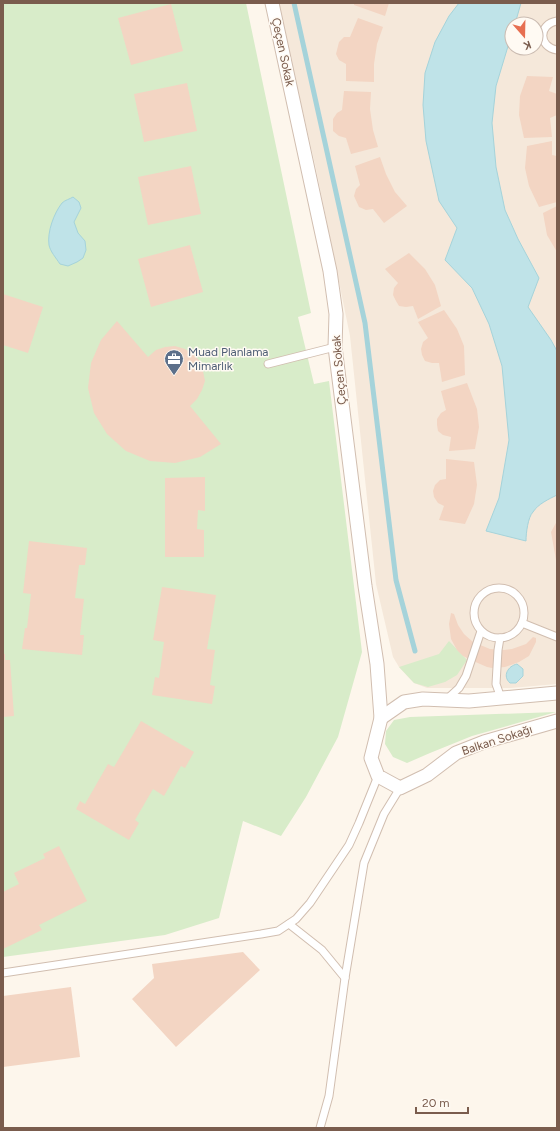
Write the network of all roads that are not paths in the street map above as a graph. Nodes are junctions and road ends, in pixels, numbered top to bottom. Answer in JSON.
{"nodes":[{"id":1,"x":272,"y":3,"type":"edge"},
{"id":2,"x":557,"y":21,"type":"edge"},
{"id":3,"x":557,"y":50,"type":"edge"},
{"id":4,"x":335,"y":347,"type":"junction"},
{"id":5,"x":268,"y":364,"type":"dead end"},
{"id":6,"x":522,"y":623,"type":"junction"},
{"id":7,"x":481,"y":631,"type":"junction"},
{"id":8,"x":557,"y":637,"type":"edge"},
{"id":9,"x":500,"y":638,"type":"junction"},
{"id":10,"x":557,"y":693,"type":"edge"},
{"id":11,"x":501,"y":698,"type":"junction"},
{"id":12,"x":446,"y":700,"type":"junction"},
{"id":13,"x":381,"y":718,"type":"junction"},
{"id":14,"x":557,"y":721,"type":"edge"},
{"id":15,"x":378,"y":776,"type":"junction"},
{"id":16,"x":400,"y":788,"type":"junction"},
{"id":17,"x":289,"y":924,"type":"junction"},
{"id":18,"x":3,"y":973,"type":"edge"},
{"id":19,"x":345,"y":978,"type":"junction"},
{"id":20,"x":320,"y":1128,"type":"edge"}],
"edges":[{"from":1,"to":4,"type":"street","name":"Çeçen Sokak"},
{"from":2,"to":3,"type":"lane"},
{"from":4,"to":5,"type":"lane"},
{"from":4,"to":13,"type":"street","name":"Çeçen Sokak"},
{"from":6,"to":7,"type":"lane"},
{"from":6,"to":8,"type":"lane"},
{"from":6,"to":9,"type":"lane"},
{"from":7,"to":9,"type":"lane"},
{"from":7,"to":12,"type":"lane"},
{"from":9,"to":11,"type":"lane"},
{"from":10,"to":11,"type":"street"},
{"from":11,"to":12,"type":"street"},
{"from":12,"to":13,"type":"street"},
{"from":13,"to":15,"type":"street","name":"Çeçen Sokak"},
{"from":14,"to":16,"type":"street","name":"Balkan Sokağı"},
{"from":15,"to":16,"type":"street"},
{"from":15,"to":17,"type":"lane"},
{"from":16,"to":19,"type":"lane"},
{"from":17,"to":18,"type":"lane"},
{"from":17,"to":19,"type":"lane"},
{"from":19,"to":20,"type":"lane"}]}
